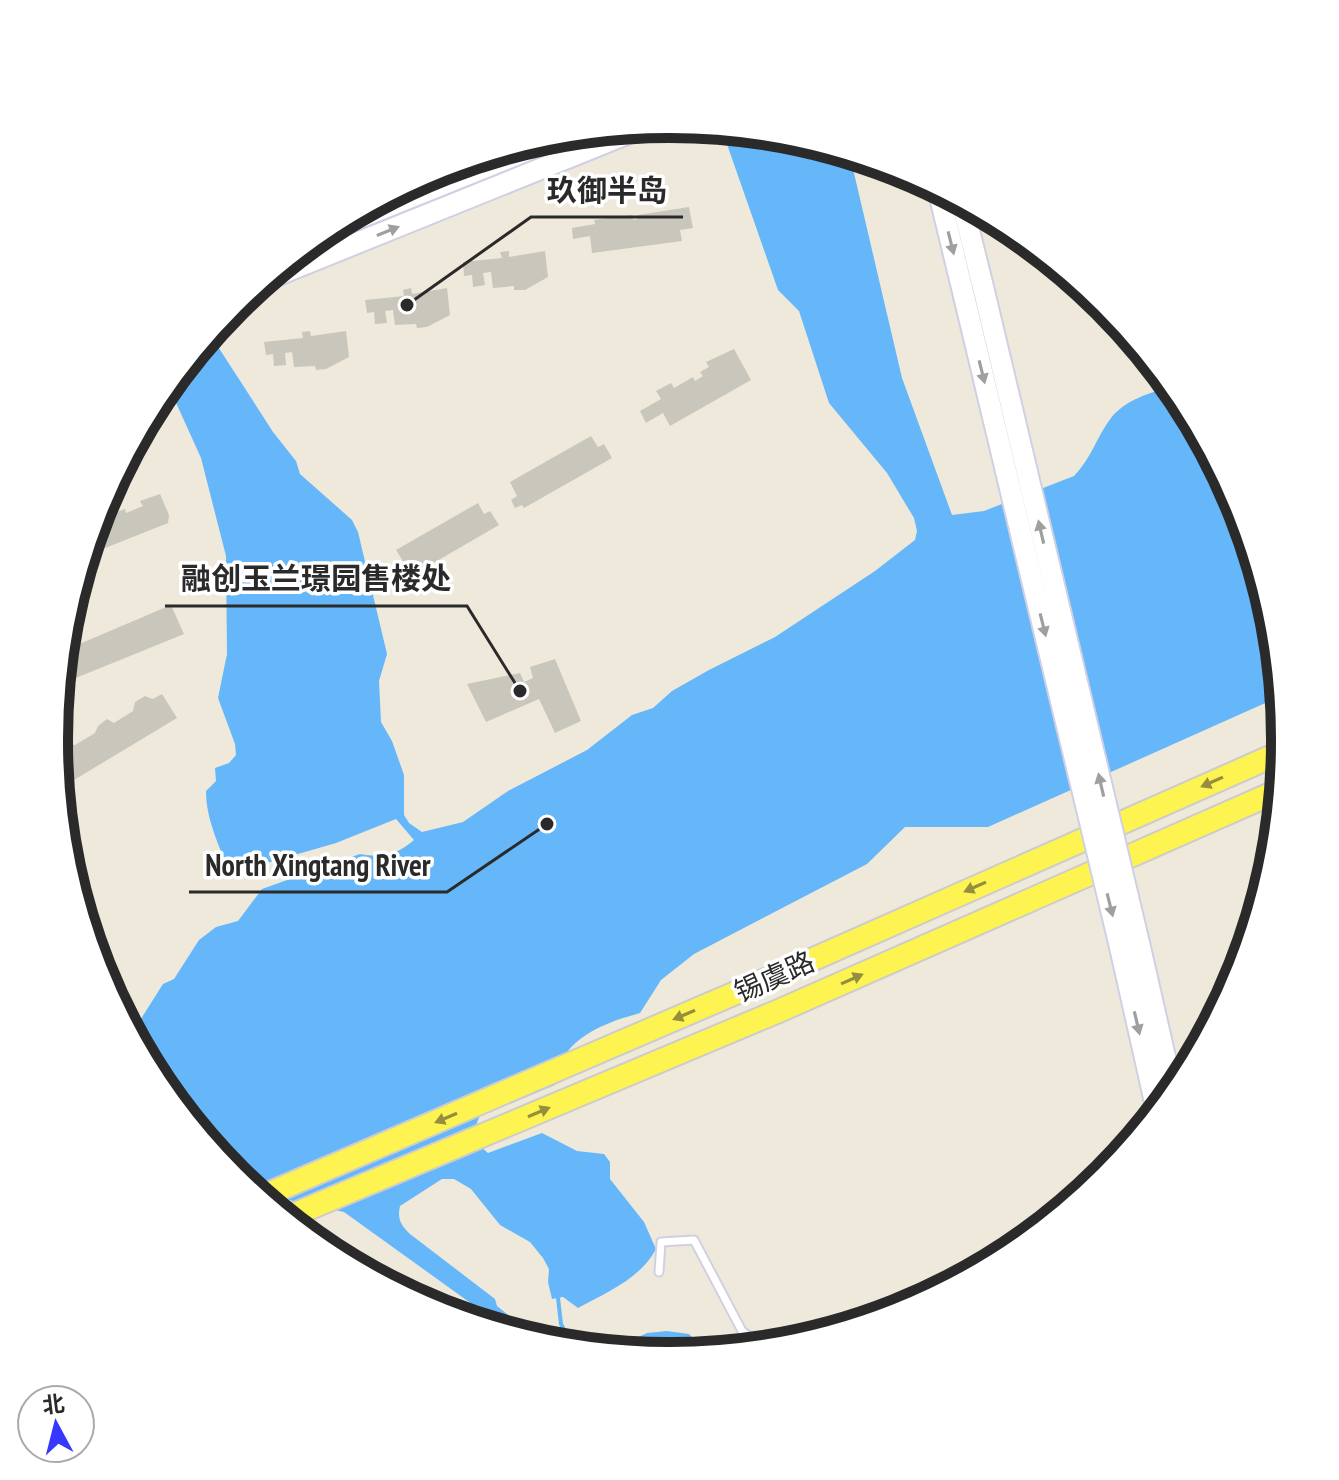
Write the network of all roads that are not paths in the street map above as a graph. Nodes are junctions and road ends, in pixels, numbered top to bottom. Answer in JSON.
{"nodes":[{"id":1,"x":606,"y":142,"type":"edge"},
{"id":2,"x":486,"y":167,"type":"edge"},
{"id":3,"x":411,"y":197,"type":"edge"},
{"id":4,"x":943,"y":205,"type":"edge"},
{"id":5,"x":964,"y":216,"type":"edge"},
{"id":6,"x":299,"y":267,"type":"edge"},
{"id":7,"x":974,"y":294,"type":"junction"},
{"id":8,"x":1271,"y":757,"type":"edge"},
{"id":9,"x":1268,"y":795,"type":"edge"},
{"id":10,"x":1130,"y":945,"type":"junction"},
{"id":11,"x":1168,"y":1076,"type":"edge"},
{"id":12,"x":1154,"y":1096,"type":"edge"},
{"id":13,"x":368,"y":1184,"type":"junction"},
{"id":14,"x":273,"y":1192,"type":"edge"},
{"id":15,"x":298,"y":1213,"type":"edge"},
{"id":16,"x":303,"y":1217,"type":"edge"},
{"id":17,"x":659,"y":1272,"type":"dead end"},
{"id":18,"x":749,"y":1336,"type":"edge"}],
"edges":[{"from":6,"to":1,"type":"main road","one_way":true},
{"from":2,"to":3,"type":"main road"},
{"from":4,"to":7,"type":"main road","one_way":true},
{"from":5,"to":7,"type":"main road"},
{"from":7,"to":10,"type":"main road","bridge":true},
{"from":8,"to":14,"type":"main road","name":"锡虞路","one_way":true},
{"from":13,"to":9,"type":"main road","name":"锡虞路","one_way":true},
{"from":10,"to":11,"type":"main road"},
{"from":10,"to":12,"type":"main road","one_way":true},
{"from":13,"to":15,"type":"main road","name":"锡虞路"},
{"from":13,"to":16,"type":"main road"},
{"from":17,"to":18,"type":"lane"}]}
